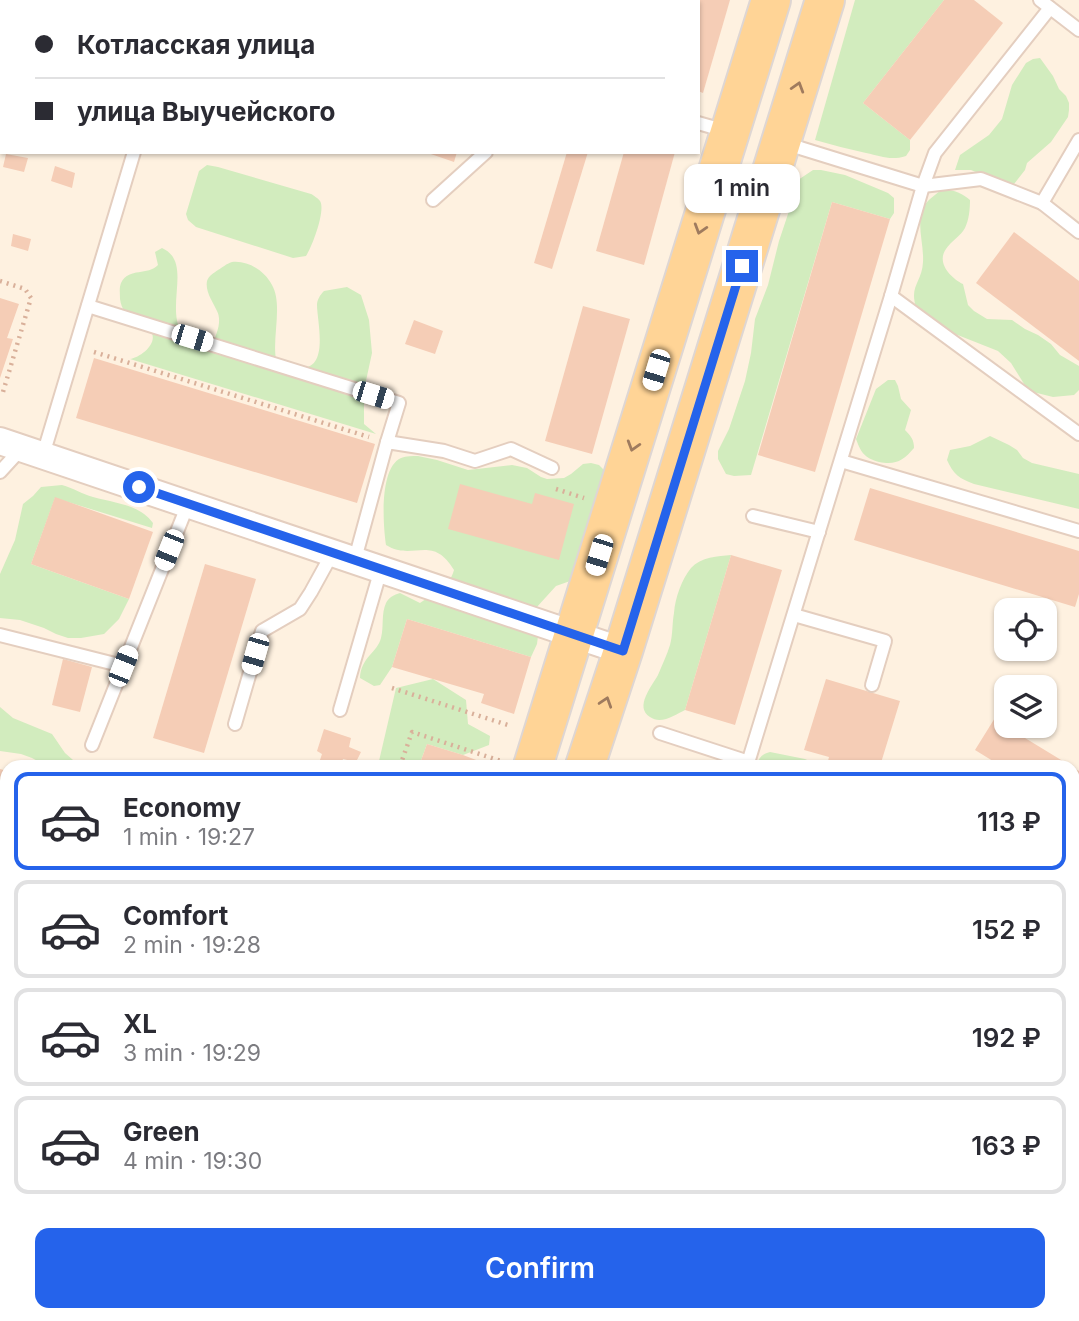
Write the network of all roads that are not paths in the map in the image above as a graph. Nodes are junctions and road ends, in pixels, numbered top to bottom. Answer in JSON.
{"nodes":[{"id":1,"x":771,"y":0,"type":"edge"},
{"id":2,"x":825,"y":0,"type":"edge"},
{"id":3,"x":1045,"y":4,"type":"edge"},
{"id":4,"x":1079,"y":30,"type":"edge"},
{"id":5,"x":714,"y":128,"type":"edge"},
{"id":6,"x":781,"y":139,"type":"junction"},
{"id":7,"x":1079,"y":140,"type":"edge"},
{"id":8,"x":133,"y":154,"type":"edge"},
{"id":9,"x":484,"y":154,"type":"edge"},
{"id":10,"x":923,"y":186,"type":"junction"},
{"id":11,"x":433,"y":200,"type":"dead end"},
{"id":12,"x":1042,"y":203,"type":"junction"},
{"id":13,"x":1079,"y":232,"type":"edge"},
{"id":14,"x":891,"y":296,"type":"junction"},
{"id":15,"x":88,"y":306,"type":"junction"},
{"id":16,"x":1079,"y":434,"type":"edge"},
{"id":17,"x":387,"y":442,"type":"junction"},
{"id":18,"x":22,"y":448,"type":"edge"},
{"id":19,"x":841,"y":461,"type":"junction"},
{"id":20,"x":552,"y":467,"type":"dead end"},
{"id":21,"x":0,"y":472,"type":"edge"},
{"id":22,"x":188,"y":504,"type":"junction"},
{"id":23,"x":753,"y":516,"type":"dead end"},
{"id":24,"x":1079,"y":531,"type":"edge"},
{"id":25,"x":819,"y":532,"type":"junction"},
{"id":26,"x":344,"y":556,"type":"junction"},
{"id":27,"x":381,"y":568,"type":"junction"},
{"id":28,"x":794,"y":615,"type":"junction"},
{"id":29,"x":565,"y":632,"type":"junction"},
{"id":30,"x":0,"y":635,"type":"edge"},
{"id":31,"x":623,"y":651,"type":"junction"},
{"id":32,"x":123,"y":666,"type":"junction"},
{"id":33,"x":872,"y":685,"type":"dead end"},
{"id":34,"x":340,"y":710,"type":"dead end"},
{"id":35,"x":235,"y":724,"type":"dead end"},
{"id":36,"x":660,"y":733,"type":"dead end"},
{"id":37,"x":92,"y":745,"type":"dead end"},
{"id":38,"x":526,"y":760,"type":"edge"},
{"id":39,"x":586,"y":760,"type":"edge"},
{"id":40,"x":737,"y":760,"type":"edge"},
{"id":41,"x":749,"y":760,"type":"edge"}],
"edges":[{"from":1,"to":5,"type":"main road"},
{"from":6,"to":2,"type":"main road","one_way":true},
{"from":3,"to":4,"type":"lane"},
{"from":3,"to":10,"type":"lane"},
{"from":5,"to":29,"type":"main road","one_way":true},
{"from":6,"to":10,"type":"lane"},
{"from":6,"to":31,"type":"main road"},
{"from":7,"to":12,"type":"lane"},
{"from":8,"to":15,"type":"lane"},
{"from":9,"to":11,"type":"lane"},
{"from":10,"to":12,"type":"lane"},
{"from":10,"to":14,"type":"lane"},
{"from":12,"to":13,"type":"lane"},
{"from":14,"to":16,"type":"lane"},
{"from":14,"to":19,"type":"lane"},
{"from":15,"to":17,"type":"lane"},
{"from":15,"to":18,"type":"lane"},
{"from":17,"to":20,"type":"lane"},
{"from":17,"to":26,"type":"lane"},
{"from":18,"to":21,"type":"lane"},
{"from":18,"to":22,"type":"street"},
{"from":19,"to":24,"type":"lane"},
{"from":19,"to":25,"type":"lane"},
{"from":22,"to":26,"type":"street"},
{"from":22,"to":32,"type":"lane"},
{"from":23,"to":25,"type":"lane"},
{"from":25,"to":28,"type":"lane"},
{"from":26,"to":27,"type":"street"},
{"from":26,"to":35,"type":"lane"},
{"from":27,"to":29,"type":"street"},
{"from":27,"to":34,"type":"lane"},
{"from":28,"to":33,"type":"lane"},
{"from":28,"to":41,"type":"lane"},
{"from":29,"to":31,"type":"street"},
{"from":29,"to":38,"type":"main road"},
{"from":30,"to":32,"type":"lane"},
{"from":39,"to":31,"type":"main road","one_way":true},
{"from":32,"to":37,"type":"lane"},
{"from":36,"to":40,"type":"lane"}]}
